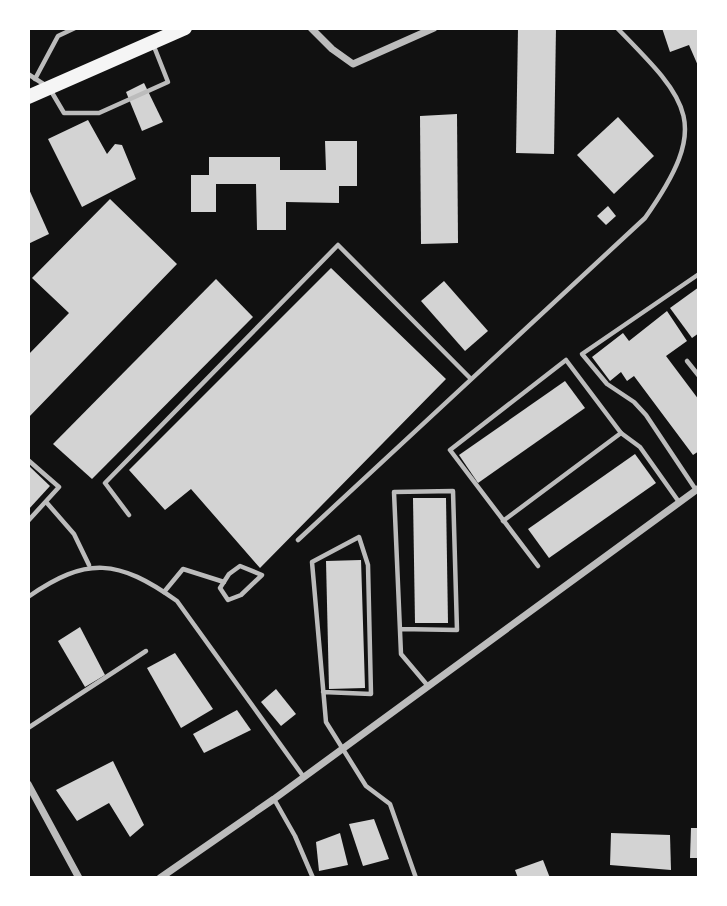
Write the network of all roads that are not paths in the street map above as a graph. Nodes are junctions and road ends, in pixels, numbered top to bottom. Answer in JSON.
{"nodes":[{"id":1,"x":75,"y":28,"type":"edge"},
{"id":2,"x":186,"y":28,"type":"edge"},
{"id":3,"x":311,"y":28,"type":"edge"},
{"id":4,"x":434,"y":28,"type":"edge"},
{"id":5,"x":617,"y":28,"type":"edge"},
{"id":6,"x":152,"y":42,"type":"junction"},
{"id":7,"x":28,"y":74,"type":"edge"},
{"id":8,"x":35,"y":79,"type":"junction"},
{"id":9,"x":49,"y":88,"type":"junction"},
{"id":10,"x":28,"y":97,"type":"edge"},
{"id":11,"x":699,"y":274,"type":"edge"},
{"id":12,"x":687,"y":361,"type":"dead end"},
{"id":13,"x":699,"y":376,"type":"edge"},
{"id":14,"x":470,"y":378,"type":"junction"},
{"id":15,"x":621,"y":433,"type":"junction"},
{"id":16,"x":28,"y":460,"type":"edge"},
{"id":17,"x":697,"y":489,"type":"edge"},
{"id":18,"x":679,"y":502,"type":"junction"},
{"id":19,"x":47,"y":503,"type":"junction"},
{"id":20,"x":129,"y":515,"type":"dead end"},
{"id":21,"x":503,"y":520,"type":"junction"},
{"id":22,"x":28,"y":521,"type":"edge"},
{"id":23,"x":298,"y":540,"type":"dead end"},
{"id":24,"x":89,"y":566,"type":"junction"},
{"id":25,"x":538,"y":566,"type":"dead end"},
{"id":26,"x":224,"y":582,"type":"junction"},
{"id":27,"x":164,"y":592,"type":"junction"},
{"id":28,"x":28,"y":597,"type":"edge"},
{"id":29,"x":400,"y":629,"type":"junction"},
{"id":30,"x":146,"y":651,"type":"dead end"},
{"id":31,"x":428,"y":686,"type":"junction"},
{"id":32,"x":323,"y":692,"type":"junction"},
{"id":33,"x":28,"y":728,"type":"edge"},
{"id":34,"x":343,"y":748,"type":"junction"},
{"id":35,"x":304,"y":777,"type":"junction"},
{"id":36,"x":28,"y":784,"type":"edge"},
{"id":37,"x":274,"y":799,"type":"junction"},
{"id":38,"x":79,"y":878,"type":"edge"},
{"id":39,"x":160,"y":878,"type":"edge"},
{"id":40,"x":313,"y":878,"type":"edge"},
{"id":41,"x":416,"y":878,"type":"edge"}],
"edges":[{"from":1,"to":8,"type":"lane"},
{"from":2,"to":6,"type":"main road"},
{"from":3,"to":4,"type":"street"},
{"from":5,"to":14,"type":"lane"},
{"from":6,"to":9,"type":"main road"},
{"from":6,"to":9,"type":"lane"},
{"from":7,"to":8,"type":"lane"},
{"from":8,"to":9,"type":"lane"},
{"from":9,"to":10,"type":"main road"},
{"from":11,"to":17,"type":"lane"},
{"from":12,"to":13,"type":"lane"},
{"from":14,"to":20,"type":"lane"},
{"from":14,"to":23,"type":"lane"},
{"from":15,"to":18,"type":"lane"},
{"from":15,"to":21,"type":"lane"},
{"from":15,"to":21,"type":"lane"},
{"from":16,"to":19,"type":"lane"},
{"from":17,"to":18,"type":"street"},
{"from":18,"to":31,"type":"street"},
{"from":19,"to":22,"type":"lane"},
{"from":19,"to":24,"type":"lane"},
{"from":21,"to":25,"type":"lane"},
{"from":24,"to":27,"type":"lane"},
{"from":24,"to":28,"type":"lane"},
{"from":26,"to":26,"type":"lane"},
{"from":26,"to":27,"type":"lane"},
{"from":27,"to":35,"type":"lane"},
{"from":29,"to":29,"type":"lane"},
{"from":29,"to":31,"type":"lane"},
{"from":30,"to":33,"type":"lane"},
{"from":31,"to":34,"type":"street"},
{"from":32,"to":32,"type":"lane"},
{"from":32,"to":34,"type":"lane"},
{"from":34,"to":35,"type":"street"},
{"from":34,"to":41,"type":"lane"},
{"from":35,"to":37,"type":"street"},
{"from":36,"to":38,"type":"street"},
{"from":37,"to":39,"type":"street"},
{"from":37,"to":40,"type":"lane"}]}
